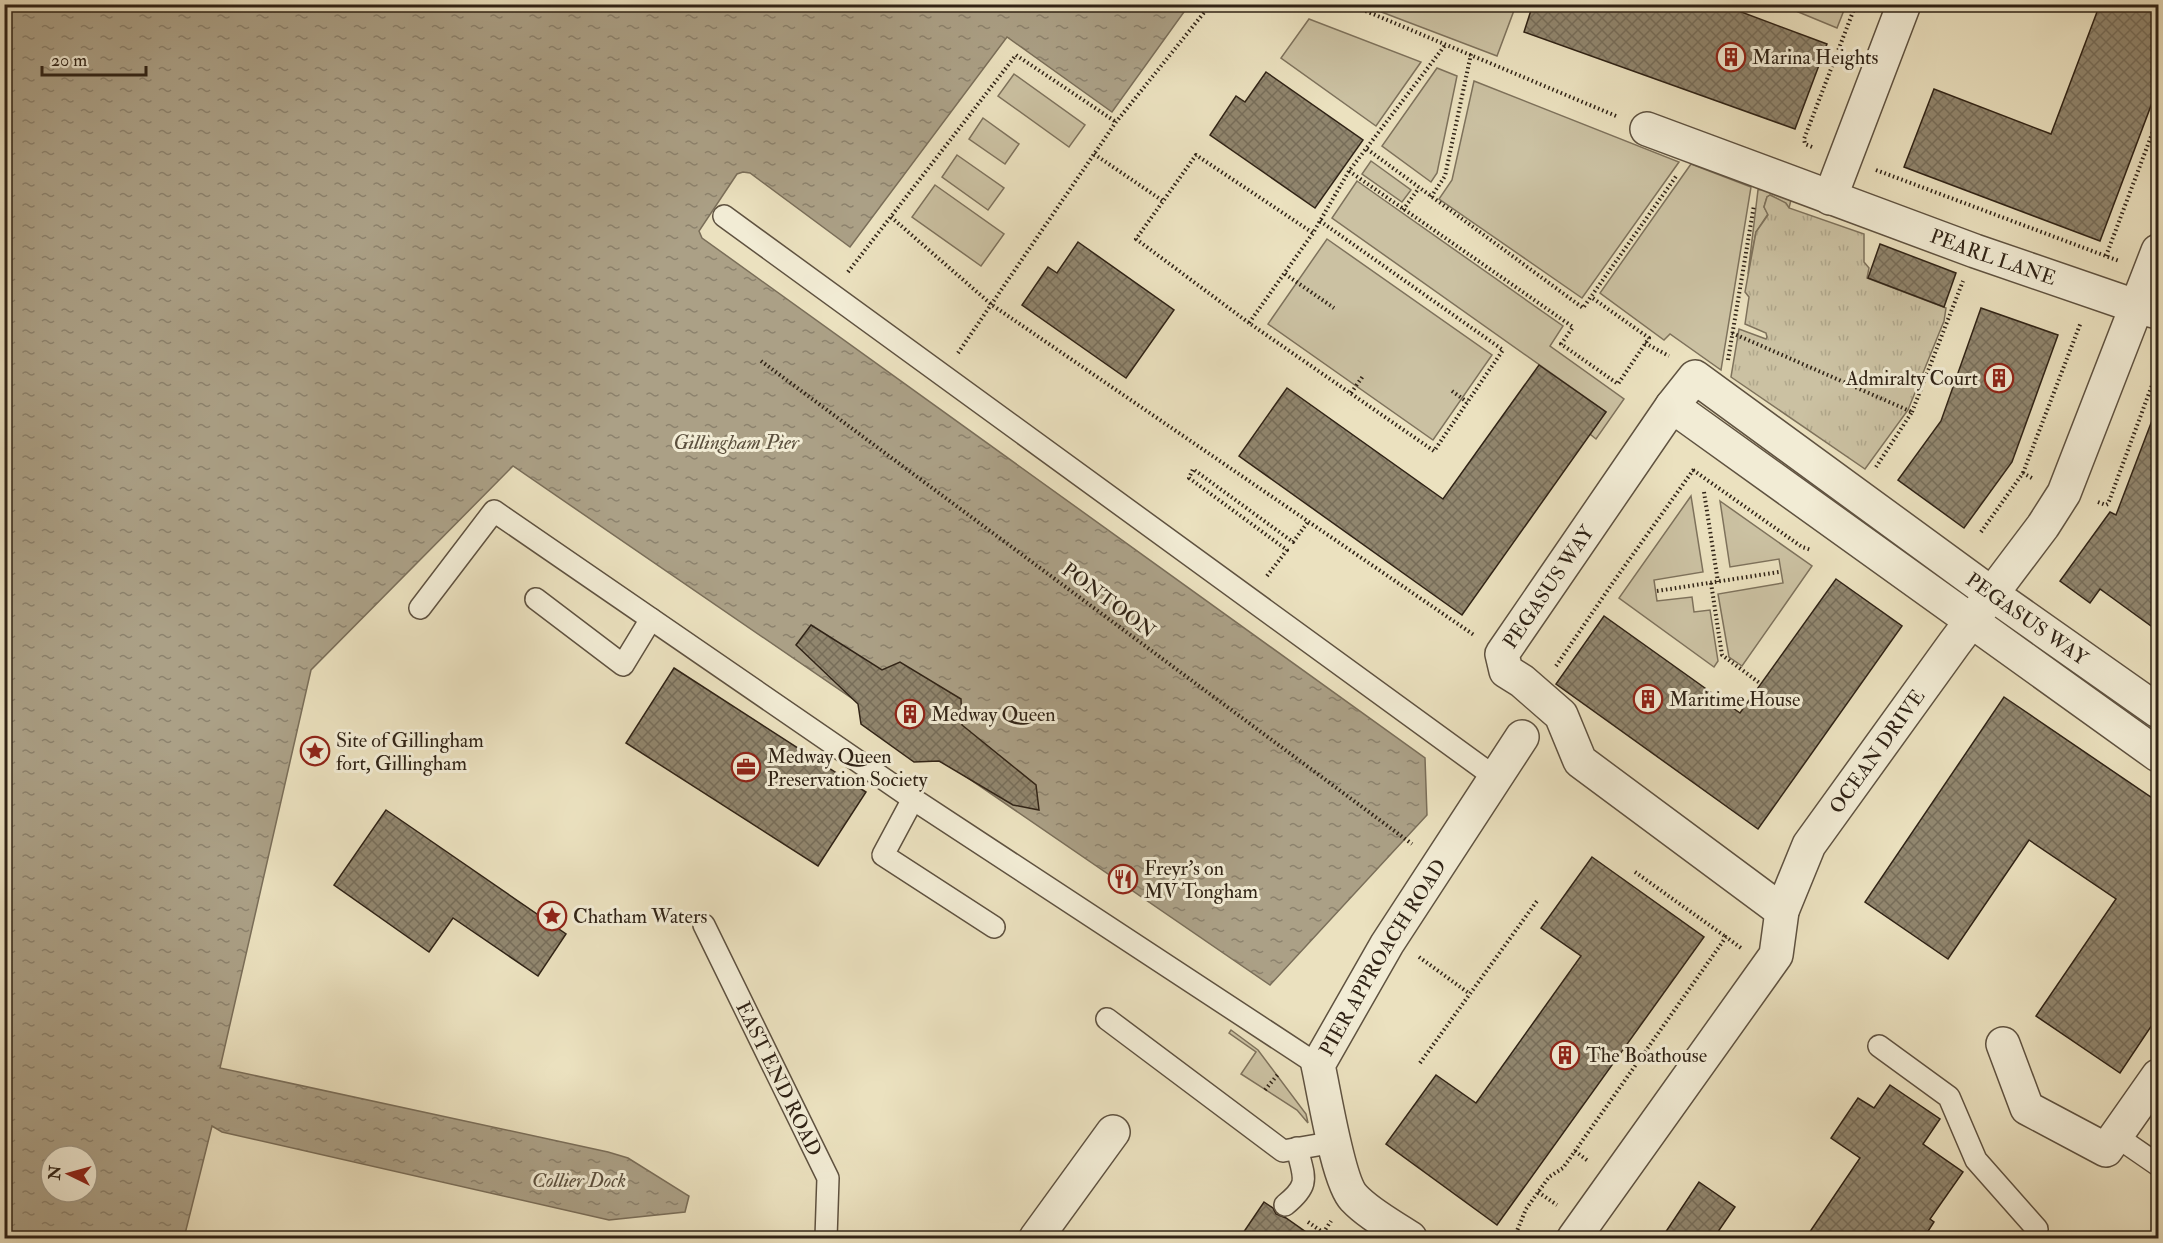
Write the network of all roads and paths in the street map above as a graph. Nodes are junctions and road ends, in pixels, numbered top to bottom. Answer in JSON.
{"nodes":[{"id":1,"x":1211,"y":4,"type":"edge"},
{"id":2,"x":1349,"y":4,"type":"edge"},
{"id":3,"x":1856,"y":4,"type":"edge"},
{"id":4,"x":1904,"y":4,"type":"edge"},
{"id":5,"x":1446,"y":44,"type":"junction"},
{"id":6,"x":1471,"y":54,"type":"junction"},
{"id":7,"x":1116,"y":122,"type":"junction"},
{"id":8,"x":1647,"y":129,"type":"joint"},
{"id":9,"x":1695,"y":148,"type":"junction"},
{"id":10,"x":1367,"y":149,"type":"junction"},
{"id":11,"x":1094,"y":154,"type":"junction"},
{"id":12,"x":1845,"y":159,"type":"junction"},
{"id":13,"x":1349,"y":171,"type":"junction"},
{"id":14,"x":1760,"y":173,"type":"junction"},
{"id":15,"x":1419,"y":188,"type":"junction"},
{"id":16,"x":1431,"y":197,"type":"junction"},
{"id":17,"x":1830,"y":198,"type":"junction"},
{"id":18,"x":1163,"y":201,"type":"junction"},
{"id":19,"x":1403,"y":210,"type":"junction"},
{"id":20,"x":724,"y":216,"type":"dead end"},
{"id":21,"x":891,"y":217,"type":"junction"},
{"id":22,"x":1320,"y":221,"type":"junction"},
{"id":23,"x":1313,"y":233,"type":"junction"},
{"id":24,"x":1975,"y":251,"type":"junction"},
{"id":25,"x":2154,"y":262,"type":"edge"},
{"id":26,"x":1285,"y":273,"type":"junction"},
{"id":27,"x":831,"y":294,"type":"junction"},
{"id":28,"x":1591,"y":297,"type":"junction"},
{"id":29,"x":992,"y":305,"type":"junction"},
{"id":30,"x":1334,"y":308,"type":"dead end"},
{"id":31,"x":2148,"y":310,"type":"edge"},
{"id":32,"x":1249,"y":322,"type":"junction"},
{"id":33,"x":1732,"y":333,"type":"junction"},
{"id":34,"x":761,"y":360,"type":"dead end"},
{"id":35,"x":1727,"y":364,"type":"dead end"},
{"id":36,"x":2158,"y":369,"type":"edge"},
{"id":37,"x":942,"y":375,"type":"junction"},
{"id":38,"x":1363,"y":376,"type":"dead end"},
{"id":39,"x":1452,"y":392,"type":"dead end"},
{"id":40,"x":1351,"y":393,"type":"junction"},
{"id":41,"x":1467,"y":402,"type":"junction"},
{"id":42,"x":1672,"y":406,"type":"junction"},
{"id":43,"x":1912,"y":412,"type":"junction"},
{"id":44,"x":1717,"y":438,"type":"junction"},
{"id":45,"x":1872,"y":474,"type":"dead end"},
{"id":46,"x":1704,"y":492,"type":"dead end"},
{"id":47,"x":2096,"y":501,"type":"dead end"},
{"id":48,"x":1308,"y":522,"type":"junction"},
{"id":49,"x":1779,"y":572,"type":"dead end"},
{"id":50,"x":1718,"y":582,"type":"junction"},
{"id":51,"x":1711,"y":583,"type":"junction"},
{"id":52,"x":1657,"y":591,"type":"dead end"},
{"id":53,"x":1992,"y":594,"type":"junction"},
{"id":54,"x":1249,"y":598,"type":"junction"},
{"id":55,"x":536,"y":599,"type":"dead end"},
{"id":56,"x":420,"y":608,"type":"dead end"},
{"id":57,"x":651,"y":619,"type":"junction"},
{"id":58,"x":1972,"y":620,"type":"junction"},
{"id":59,"x":1502,"y":654,"type":"junction"},
{"id":60,"x":1761,"y":684,"type":"dead end"},
{"id":61,"x":1537,"y":694,"type":"junction"},
{"id":62,"x":2158,"y":711,"type":"edge"},
{"id":63,"x":1522,"y":737,"type":"dead end"},
{"id":64,"x":2158,"y":755,"type":"edge"},
{"id":65,"x":1496,"y":778,"type":"junction"},
{"id":66,"x":913,"y":798,"type":"junction"},
{"id":67,"x":1439,"y":864,"type":"junction"},
{"id":68,"x":1635,"y":872,"type":"dead end"},
{"id":69,"x":1537,"y":901,"type":"dead end"},
{"id":70,"x":1782,"y":911,"type":"junction"},
{"id":71,"x":704,"y":925,"type":"dead end"},
{"id":72,"x":994,"y":927,"type":"dead end"},
{"id":73,"x":1392,"y":937,"type":"junction"},
{"id":74,"x":1726,"y":937,"type":"junction"},
{"id":75,"x":1768,"y":967,"type":"junction"},
{"id":76,"x":1470,"y":994,"type":"junction"},
{"id":77,"x":1107,"y":1019,"type":"dead end"},
{"id":78,"x":2003,"y":1044,"type":"dead end"},
{"id":79,"x":1879,"y":1046,"type":"dead end"},
{"id":80,"x":1420,"y":1063,"type":"dead end"},
{"id":81,"x":1318,"y":1065,"type":"junction"},
{"id":82,"x":1277,"y":1075,"type":"dead end"},
{"id":83,"x":2158,"y":1076,"type":"edge"},
{"id":84,"x":1264,"y":1090,"type":"dead end"},
{"id":85,"x":1113,"y":1132,"type":"dead end"},
{"id":86,"x":2116,"y":1136,"type":"junction"},
{"id":87,"x":1335,"y":1142,"type":"junction"},
{"id":88,"x":1298,"y":1148,"type":"junction"},
{"id":89,"x":2158,"y":1165,"type":"edge"},
{"id":90,"x":1538,"y":1192,"type":"junction"},
{"id":91,"x":1556,"y":1204,"type":"dead end"},
{"id":92,"x":1285,"y":1205,"type":"dead end"},
{"id":93,"x":2040,"y":1235,"type":"edge"},
{"id":94,"x":826,"y":1239,"type":"edge"},
{"id":95,"x":1036,"y":1239,"type":"edge"},
{"id":96,"x":1410,"y":1239,"type":"edge"},
{"id":97,"x":1514,"y":1239,"type":"edge"},
{"id":98,"x":1574,"y":1239,"type":"edge"}],
"edges":[{"from":1,"to":7,"type":"path"},
{"from":2,"to":5,"type":"path"},
{"from":3,"to":12,"type":"path"},
{"from":4,"to":12,"type":"street"},
{"from":5,"to":6,"type":"path"},
{"from":5,"to":10,"type":"path"},
{"from":6,"to":8,"type":"path"},
{"from":6,"to":16,"type":"path"},
{"from":7,"to":11,"type":"path"},
{"from":7,"to":21,"type":"path"},
{"from":8,"to":9,"type":"street","name":"PEARL LANE"},
{"from":9,"to":14,"type":"street","name":"PEARL LANE"},
{"from":9,"to":28,"type":"path"},
{"from":10,"to":13,"type":"path"},
{"from":10,"to":15,"type":"path"},
{"from":11,"to":18,"type":"path"},
{"from":11,"to":29,"type":"path"},
{"from":12,"to":17,"type":"street"},
{"from":12,"to":25,"type":"path"},
{"from":13,"to":19,"type":"path"},
{"from":13,"to":22,"type":"path"},
{"from":14,"to":17,"type":"street","name":"PEARL LANE"},
{"from":14,"to":33,"type":"path"},
{"from":15,"to":16,"type":"path"},
{"from":15,"to":19,"type":"path"},
{"from":16,"to":28,"type":"path"},
{"from":17,"to":24,"type":"street","name":"PEARL LANE"},
{"from":18,"to":23,"type":"path"},
{"from":18,"to":32,"type":"path"},
{"from":19,"to":28,"type":"path"},
{"from":20,"to":27,"type":"lane"},
{"from":21,"to":27,"type":"path"},
{"from":21,"to":29,"type":"path"},
{"from":22,"to":23,"type":"path"},
{"from":22,"to":41,"type":"path"},
{"from":23,"to":26,"type":"path"},
{"from":24,"to":31,"type":"street","name":"PEARL LANE"},
{"from":24,"to":43,"type":"path"},
{"from":25,"to":31,"type":"street","name":"OCEAN DRIVE"},
{"from":26,"to":30,"type":"path"},
{"from":26,"to":32,"type":"path"},
{"from":27,"to":37,"type":"lane"},
{"from":29,"to":37,"type":"path"},
{"from":29,"to":48,"type":"path"},
{"from":31,"to":53,"type":"street","name":"OCEAN DRIVE"},
{"from":32,"to":40,"type":"path"},
{"from":33,"to":35,"type":"path"},
{"from":33,"to":43,"type":"path"},
{"from":34,"to":67,"type":"path","name":"PONTOON"},
{"from":36,"to":47,"type":"path"},
{"from":37,"to":54,"type":"lane"},
{"from":38,"to":40,"type":"path"},
{"from":39,"to":41,"type":"path"},
{"from":40,"to":41,"type":"path"},
{"from":42,"to":44,"type":"street","name":"PEGASUS WAY"},
{"from":42,"to":53,"type":"street","name":"PEGASUS WAY"},
{"from":42,"to":59,"type":"street","name":"PEGASUS WAY"},
{"from":43,"to":45,"type":"path"},
{"from":44,"to":58,"type":"street","name":"PEGASUS WAY"},
{"from":44,"to":61,"type":"path"},
{"from":46,"to":50,"type":"path"},
{"from":48,"to":54,"type":"path"},
{"from":48,"to":59,"type":"path"},
{"from":49,"to":50,"type":"path"},
{"from":50,"to":51,"type":"path"},
{"from":51,"to":52,"type":"path"},
{"from":51,"to":60,"type":"path"},
{"from":53,"to":58,"type":"street","name":"OCEAN DRIVE"},
{"from":53,"to":62,"type":"street","name":"PEGASUS WAY"},
{"from":54,"to":65,"type":"lane"},
{"from":55,"to":57,"type":"lane"},
{"from":56,"to":57,"type":"lane"},
{"from":57,"to":66,"type":"lane"},
{"from":58,"to":64,"type":"street","name":"PEGASUS WAY"},
{"from":58,"to":70,"type":"street","name":"OCEAN DRIVE"},
{"from":59,"to":61,"type":"street","name":"PEGASUS WAY"},
{"from":61,"to":70,"type":"street","name":"PEGASUS WAY"},
{"from":63,"to":65,"type":"street","name":"PIER APPROACH ROAD"},
{"from":65,"to":67,"type":"street","name":"PIER APPROACH ROAD"},
{"from":66,"to":72,"type":"lane"},
{"from":66,"to":81,"type":"lane"},
{"from":67,"to":73,"type":"street","name":"PIER APPROACH ROAD"},
{"from":68,"to":74,"type":"path"},
{"from":69,"to":76,"type":"path"},
{"from":70,"to":75,"type":"street","name":"OCEAN DRIVE"},
{"from":71,"to":94,"type":"lane","name":"EAST END ROAD"},
{"from":73,"to":76,"type":"path"},
{"from":73,"to":81,"type":"street","name":"PIER APPROACH ROAD"},
{"from":74,"to":75,"type":"path"},
{"from":74,"to":90,"type":"path"},
{"from":75,"to":98,"type":"street","name":"OCEAN DRIVE"},
{"from":76,"to":80,"type":"path"},
{"from":77,"to":88,"type":"lane"},
{"from":78,"to":86,"type":"street"},
{"from":79,"to":93,"type":"lane"},
{"from":81,"to":87,"type":"street","name":"PIER APPROACH ROAD"},
{"from":82,"to":84,"type":"path"},
{"from":83,"to":86,"type":"street"},
{"from":85,"to":95,"type":"street"},
{"from":86,"to":89,"type":"lane"},
{"from":87,"to":88,"type":"lane"},
{"from":87,"to":96,"type":"street","name":"PIER APPROACH ROAD"},
{"from":88,"to":92,"type":"lane"},
{"from":90,"to":91,"type":"path"},
{"from":90,"to":97,"type":"path"}]}
